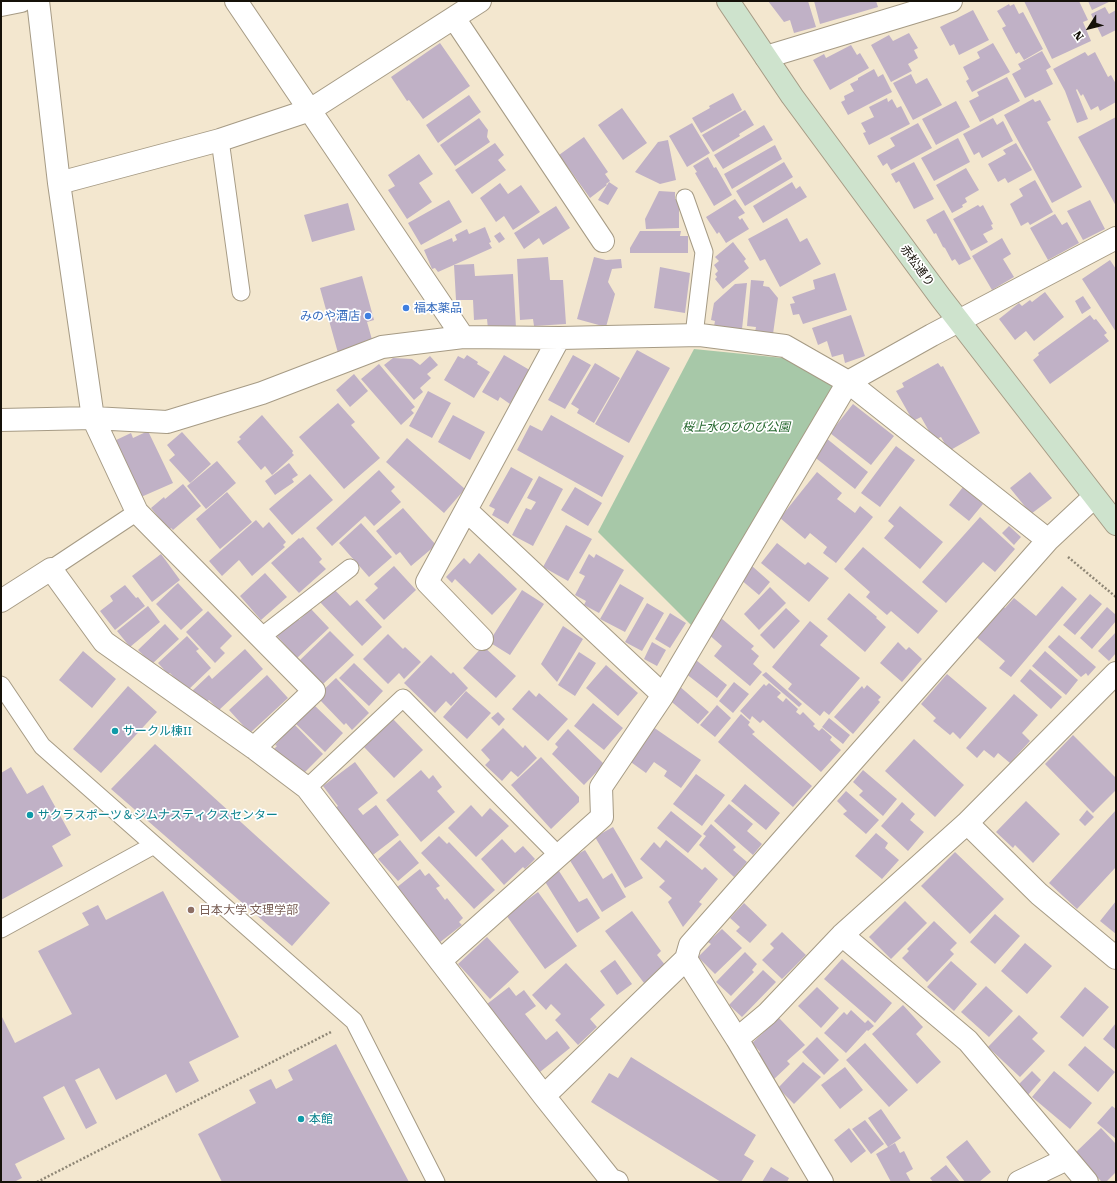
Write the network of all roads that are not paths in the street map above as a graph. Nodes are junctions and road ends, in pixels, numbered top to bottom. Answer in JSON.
{"nodes":[{"id":1,"x":21,"y":1,"type":"edge"},
{"id":2,"x":38,"y":1,"type":"edge"},
{"id":3,"x":236,"y":1,"type":"edge"},
{"id":4,"x":480,"y":1,"type":"edge"},
{"id":5,"x":728,"y":1,"type":"edge"},
{"id":6,"x":951,"y":1,"type":"edge"},
{"id":7,"x":1,"y":5,"type":"edge"},
{"id":8,"x":454,"y":18,"type":"junction"},
{"id":9,"x":766,"y":57,"type":"junction"},
{"id":10,"x":310,"y":110,"type":"junction"},
{"id":11,"x":220,"y":140,"type":"junction"},
{"id":12,"x":59,"y":183,"type":"junction"},
{"id":13,"x":685,"y":198,"type":"dead end"},
{"id":14,"x":1116,"y":238,"type":"edge"},
{"id":15,"x":603,"y":241,"type":"dead end"},
{"id":16,"x":242,"y":292,"type":"dead end"},
{"id":17,"x":958,"y":321,"type":"junction"},
{"id":18,"x":694,"y":335,"type":"junction"},
{"id":19,"x":463,"y":337,"type":"junction"},
{"id":20,"x":559,"y":338,"type":"junction"},
{"id":21,"x":848,"y":382,"type":"junction"},
{"id":22,"x":93,"y":418,"type":"junction"},
{"id":23,"x":1,"y":420,"type":"edge"},
{"id":24,"x":1094,"y":497,"type":"junction"},
{"id":25,"x":466,"y":510,"type":"junction"},
{"id":26,"x":137,"y":512,"type":"junction"},
{"id":27,"x":1116,"y":524,"type":"edge"},
{"id":28,"x":1048,"y":540,"type":"junction"},
{"id":29,"x":350,"y":568,"type":"dead end"},
{"id":30,"x":51,"y":569,"type":"junction"},
{"id":31,"x":1,"y":601,"type":"edge"},
{"id":32,"x":261,"y":637,"type":"junction"},
{"id":33,"x":482,"y":639,"type":"dead end"},
{"id":34,"x":1116,"y":673,"type":"edge"},
{"id":35,"x":1,"y":685,"type":"edge"},
{"id":36,"x":663,"y":695,"type":"junction"},
{"id":37,"x":254,"y":748,"type":"junction"},
{"id":38,"x":307,"y":788,"type":"junction"},
{"id":39,"x":967,"y":824,"type":"junction"},
{"id":40,"x":154,"y":845,"type":"junction"},
{"id":41,"x":558,"y":855,"type":"junction"},
{"id":42,"x":1,"y":929,"type":"edge"},
{"id":43,"x":842,"y":935,"type":"junction"},
{"id":44,"x":1116,"y":958,"type":"edge"},
{"id":45,"x":686,"y":959,"type":"junction"},
{"id":46,"x":440,"y":961,"type":"junction"},
{"id":47,"x":737,"y":1040,"type":"junction"},
{"id":48,"x":544,"y":1096,"type":"junction"},
{"id":49,"x":1067,"y":1159,"type":"junction"},
{"id":50,"x":436,"y":1182,"type":"edge"},
{"id":51,"x":617,"y":1182,"type":"edge"},
{"id":52,"x":822,"y":1182,"type":"edge"},
{"id":53,"x":1018,"y":1182,"type":"edge"},
{"id":54,"x":1087,"y":1182,"type":"edge"}],
"edges":[{"from":1,"to":7,"type":"street"},
{"from":2,"to":12,"type":"street"},
{"from":3,"to":10,"type":"street"},
{"from":4,"to":8,"type":"street"},
{"from":5,"to":9,"type":"street","name":"赤松通り"},
{"from":6,"to":9,"type":"street"},
{"from":8,"to":10,"type":"street"},
{"from":8,"to":15,"type":"street"},
{"from":9,"to":17,"type":"street","name":"赤松通り"},
{"from":10,"to":11,"type":"street"},
{"from":10,"to":19,"type":"street"},
{"from":11,"to":12,"type":"street"},
{"from":11,"to":16,"type":"lane"},
{"from":12,"to":22,"type":"street"},
{"from":13,"to":18,"type":"lane"},
{"from":14,"to":17,"type":"street"},
{"from":17,"to":21,"type":"street"},
{"from":17,"to":24,"type":"street","name":"赤松通り"},
{"from":18,"to":20,"type":"street"},
{"from":18,"to":21,"type":"street"},
{"from":19,"to":20,"type":"street"},
{"from":19,"to":22,"type":"street"},
{"from":20,"to":25,"type":"street"},
{"from":21,"to":28,"type":"street"},
{"from":21,"to":36,"type":"street"},
{"from":22,"to":23,"type":"street"},
{"from":22,"to":26,"type":"street"},
{"from":24,"to":27,"type":"street","name":"赤松通り"},
{"from":24,"to":28,"type":"street"},
{"from":25,"to":33,"type":"street"},
{"from":25,"to":36,"type":"street"},
{"from":26,"to":30,"type":"lane"},
{"from":26,"to":32,"type":"street"},
{"from":28,"to":45,"type":"street"},
{"from":29,"to":32,"type":"lane"},
{"from":30,"to":31,"type":"street"},
{"from":30,"to":37,"type":"street"},
{"from":32,"to":37,"type":"street"},
{"from":34,"to":39,"type":"street"},
{"from":35,"to":40,"type":"lane"},
{"from":36,"to":41,"type":"street"},
{"from":37,"to":38,"type":"street"},
{"from":38,"to":41,"type":"lane"},
{"from":38,"to":46,"type":"street"},
{"from":39,"to":43,"type":"street"},
{"from":39,"to":44,"type":"street"},
{"from":40,"to":42,"type":"lane"},
{"from":40,"to":50,"type":"lane"},
{"from":41,"to":46,"type":"street"},
{"from":43,"to":47,"type":"street"},
{"from":43,"to":49,"type":"street"},
{"from":45,"to":47,"type":"street"},
{"from":45,"to":48,"type":"street"},
{"from":46,"to":48,"type":"street"},
{"from":47,"to":52,"type":"street"},
{"from":48,"to":51,"type":"street"},
{"from":49,"to":53,"type":"street"},
{"from":49,"to":54,"type":"street"}]}
